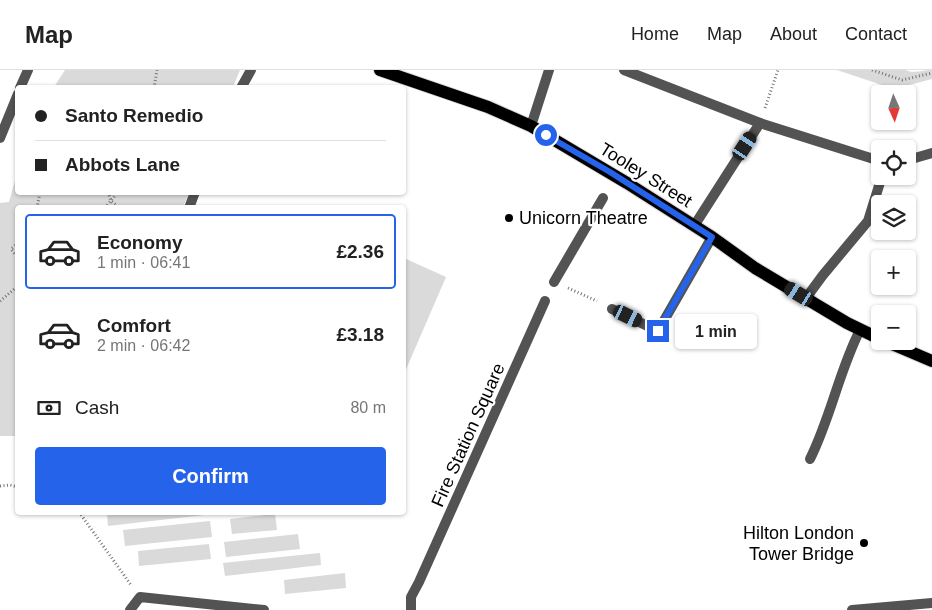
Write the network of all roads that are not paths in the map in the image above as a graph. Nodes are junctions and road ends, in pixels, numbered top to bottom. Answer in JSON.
{"nodes":[{"id":1,"x":28,"y":70,"type":"edge"},
{"id":2,"x":251,"y":70,"type":"edge"},
{"id":3,"x":380,"y":70,"type":"edge"},
{"id":4,"x":549,"y":70,"type":"edge"},
{"id":5,"x":624,"y":70,"type":"edge"},
{"id":6,"x":21,"y":85,"type":"edge"},
{"id":7,"x":244,"y":85,"type":"edge"},
{"id":8,"x":15,"y":99,"type":"edge"},
{"id":9,"x":3,"y":121,"type":"edge"},
{"id":10,"x":760,"y":123,"type":"junction"},
{"id":11,"x":531,"y":126,"type":"junction"},
{"id":12,"x":0,"y":138,"type":"edge"},
{"id":13,"x":932,"y":153,"type":"edge"},
{"id":14,"x":871,"y":158,"type":"edge"},
{"id":15,"x":916,"y":158,"type":"edge"},
{"id":16,"x":879,"y":185,"type":"edge"},
{"id":17,"x":603,"y":198,"type":"dead end"},
{"id":18,"x":694,"y":226,"type":"junction"},
{"id":19,"x":712,"y":237,"type":"junction"},
{"id":20,"x":554,"y":282,"type":"road end"},
{"id":21,"x":806,"y":298,"type":"junction"},
{"id":22,"x":546,"y":301,"type":"dead end"},
{"id":23,"x":612,"y":309,"type":"road end"},
{"id":24,"x":860,"y":330,"type":"junction"},
{"id":25,"x":871,"y":335,"type":"edge"},
{"id":26,"x":906,"y":350,"type":"edge"},
{"id":27,"x":932,"y":361,"type":"edge"},
{"id":28,"x":810,"y":459,"type":"dead end"},
{"id":29,"x":932,"y":603,"type":"edge"},
{"id":30,"x":870,"y":609,"type":"edge"},
{"id":31,"x":130,"y":610,"type":"edge"},
{"id":32,"x":264,"y":610,"type":"edge"},
{"id":33,"x":411,"y":610,"type":"edge"},
{"id":34,"x":852,"y":610,"type":"edge"}],
"edges":[{"from":1,"to":6,"type":"street"},
{"from":2,"to":7,"type":"street"},
{"from":3,"to":11,"type":"main road","name":"Tooley Street"},
{"from":4,"to":11,"type":"street"},
{"from":5,"to":10,"type":"street"},
{"from":8,"to":9,"type":"street"},
{"from":9,"to":12,"type":"street"},
{"from":10,"to":14,"type":"street"},
{"from":10,"to":18,"type":"street"},
{"from":11,"to":18,"type":"main road","name":"Tooley Street"},
{"from":13,"to":15,"type":"street"},
{"from":16,"to":21,"type":"street"},
{"from":17,"to":20,"type":"street"},
{"from":18,"to":19,"type":"main road","name":"Tooley Street"},
{"from":19,"to":21,"type":"main road","name":"Tooley Street"},
{"from":19,"to":23,"type":"street"},
{"from":21,"to":24,"type":"main road","name":"Tooley Street"},
{"from":22,"to":33,"type":"street","name":"Fire Station Square"},
{"from":24,"to":25,"type":"main road","name":"Tooley Street"},
{"from":24,"to":28,"type":"street"},
{"from":26,"to":27,"type":"main road"},
{"from":29,"to":30,"type":"street"},
{"from":30,"to":34,"type":"street"},
{"from":31,"to":32,"type":"street"}]}
